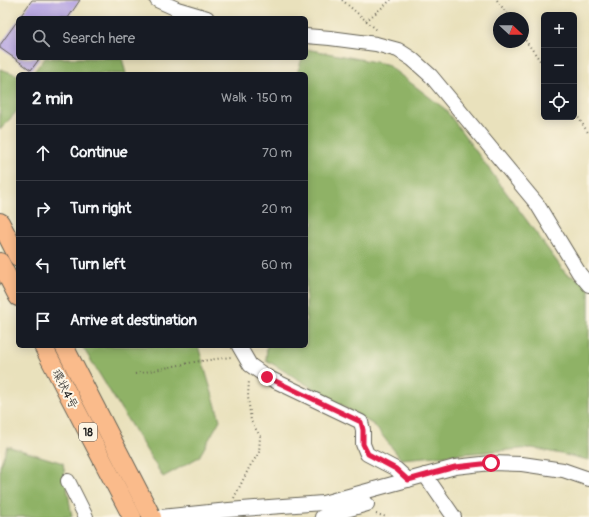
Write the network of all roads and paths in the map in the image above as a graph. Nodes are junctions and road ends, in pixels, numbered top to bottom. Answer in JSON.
{"nodes":[{"id":1,"x":157,"y":0,"type":"edge"},
{"id":2,"x":342,"y":0,"type":"edge"},
{"id":3,"x":391,"y":0,"type":"edge"},
{"id":4,"x":497,"y":0,"type":"edge"},
{"id":5,"x":506,"y":12,"type":"edge"},
{"id":6,"x":200,"y":16,"type":"edge"},
{"id":7,"x":366,"y":21,"type":"junction"},
{"id":8,"x":377,"y":30,"type":"dead end"},
{"id":9,"x":308,"y":36,"type":"edge"},
{"id":10,"x":529,"y":45,"type":"edge"},
{"id":11,"x":541,"y":62,"type":"edge"},
{"id":12,"x":577,"y":116,"type":"edge"},
{"id":13,"x":589,"y":134,"type":"edge"},
{"id":14,"x":0,"y":222,"type":"edge"},
{"id":15,"x":16,"y":253,"type":"edge"},
{"id":16,"x":0,"y":262,"type":"edge"},
{"id":17,"x":589,"y":285,"type":"edge"},
{"id":18,"x":16,"y":293,"type":"edge"},
{"id":19,"x":44,"y":348,"type":"edge"},
{"id":20,"x":65,"y":348,"type":"edge"},
{"id":21,"x":245,"y":355,"type":"edge"},
{"id":22,"x":135,"y":374,"type":"dead end"},
{"id":23,"x":425,"y":475,"type":"junction"},
{"id":24,"x":589,"y":479,"type":"edge"},
{"id":25,"x":408,"y":480,"type":"junction"},
{"id":26,"x":68,"y":481,"type":"dead end"},
{"id":27,"x":367,"y":504,"type":"dead end"},
{"id":28,"x":229,"y":510,"type":"junction"},
{"id":29,"x":86,"y":517,"type":"edge"},
{"id":30,"x":132,"y":517,"type":"edge"},
{"id":31,"x":152,"y":517,"type":"edge"},
{"id":32,"x":161,"y":517,"type":"edge"},
{"id":33,"x":322,"y":517,"type":"edge"},
{"id":34,"x":454,"y":517,"type":"edge"}],
"edges":[{"from":1,"to":6,"type":"street"},
{"from":2,"to":7,"type":"path"},
{"from":3,"to":7,"type":"path"},
{"from":4,"to":5,"type":"path"},
{"from":7,"to":8,"type":"path"},
{"from":9,"to":17,"type":"street"},
{"from":10,"to":11,"type":"path"},
{"from":12,"to":13,"type":"path"},
{"from":14,"to":15,"type":"main road"},
{"from":16,"to":18,"type":"main road"},
{"from":19,"to":30,"type":"main road","name":"環状4号","number":"18"},
{"from":20,"to":31,"type":"main road","name":"環状4号","number":"18"},
{"from":21,"to":22,"type":"path"},
{"from":21,"to":25,"type":"street"},
{"from":21,"to":28,"type":"path"},
{"from":23,"to":24,"type":"street"},
{"from":23,"to":25,"type":"street"},
{"from":23,"to":34,"type":"street"},
{"from":25,"to":28,"type":"street"},
{"from":26,"to":29,"type":"street"},
{"from":27,"to":33,"type":"street"},
{"from":28,"to":32,"type":"street"}]}
